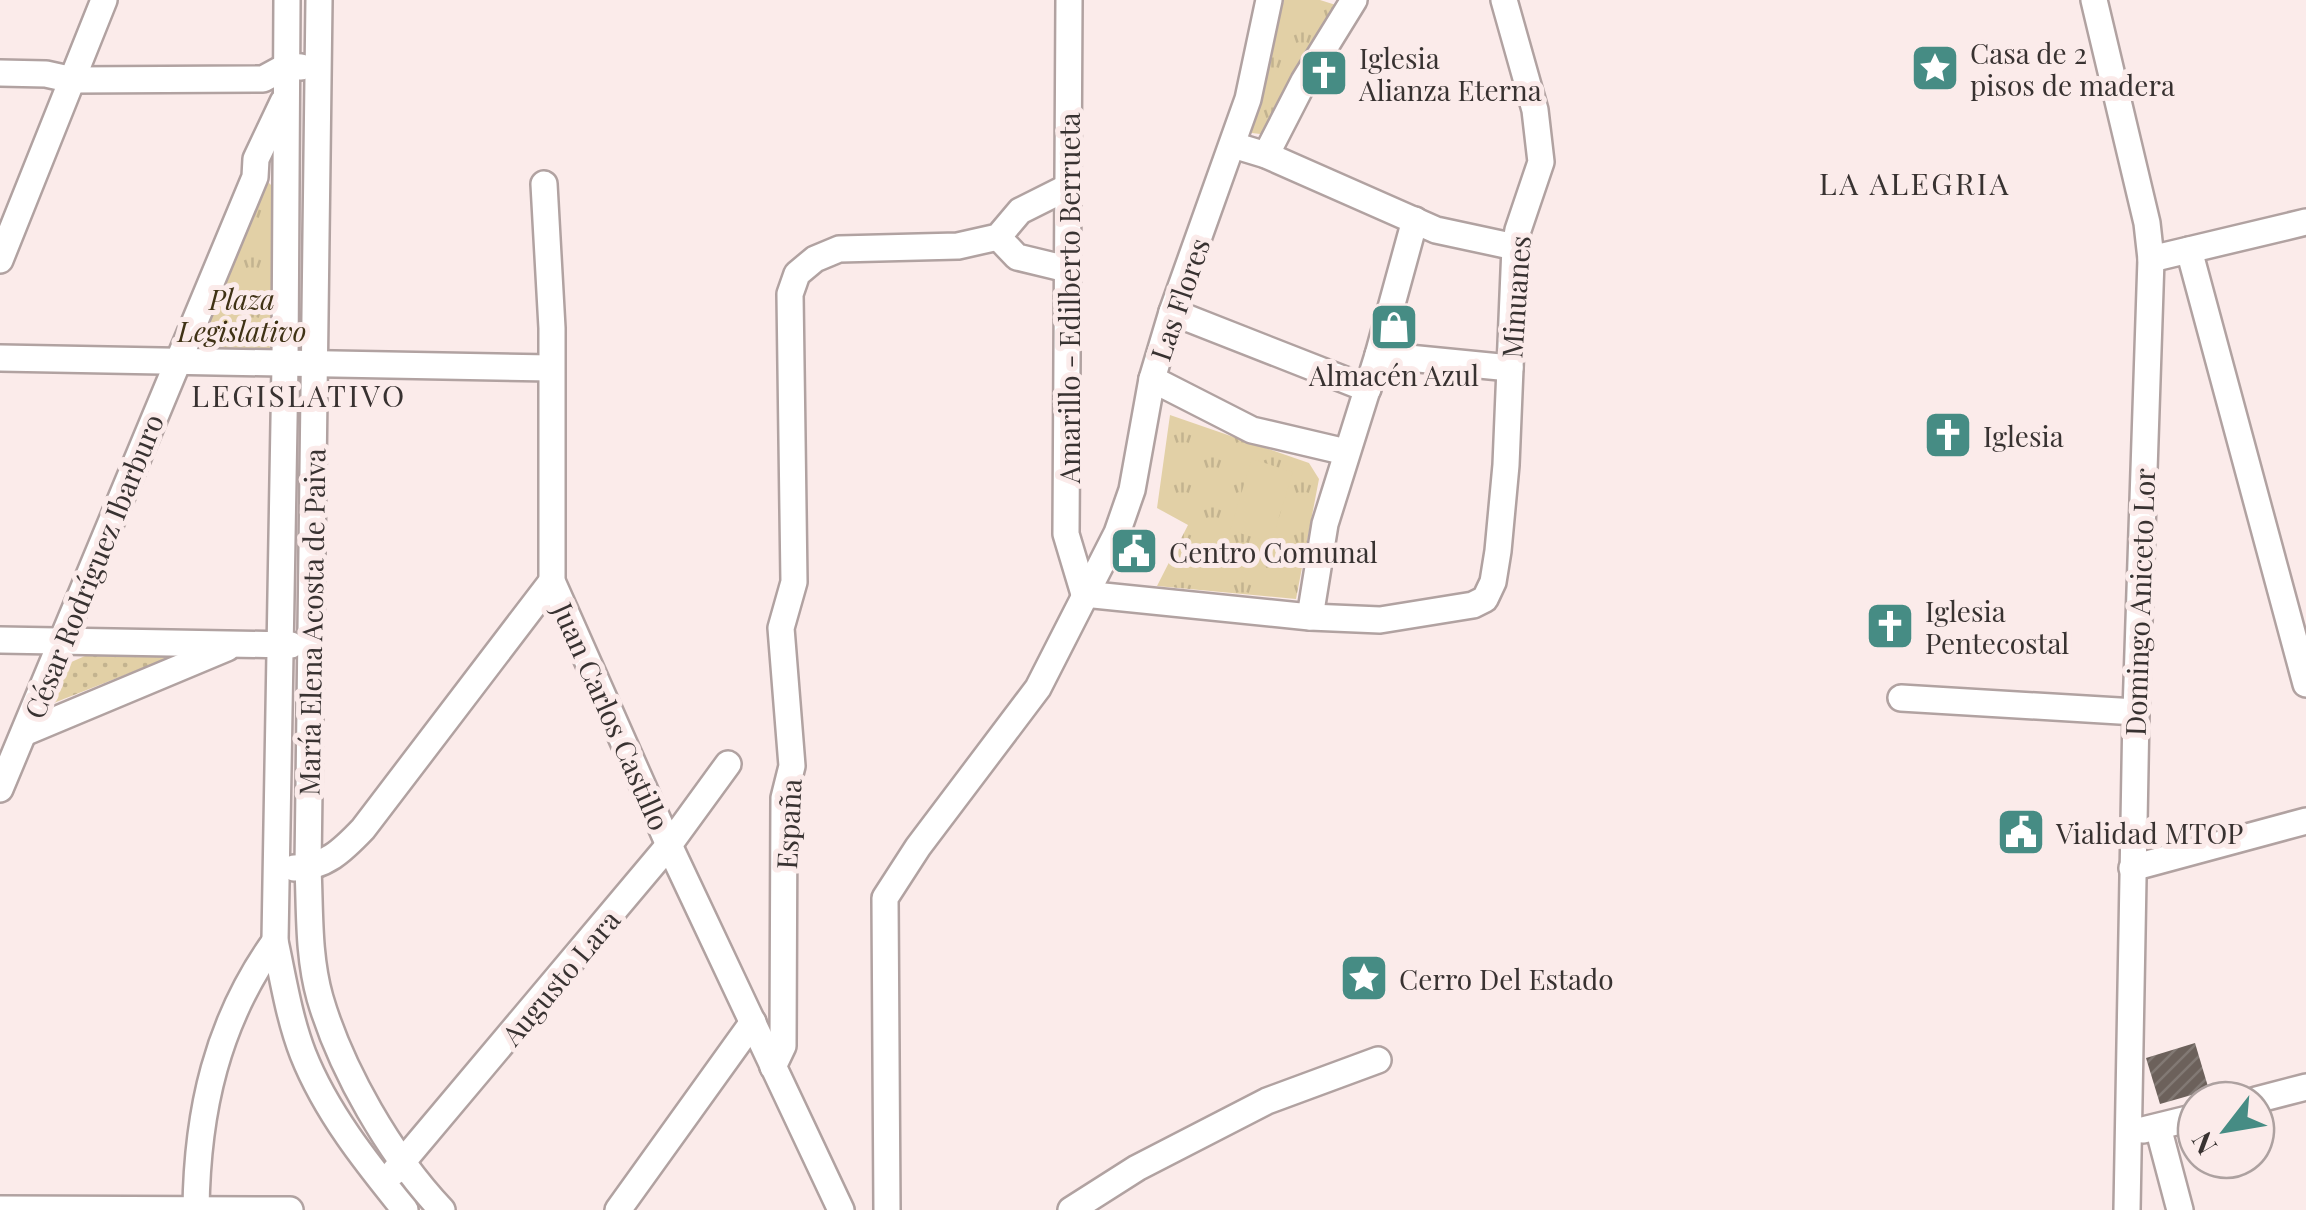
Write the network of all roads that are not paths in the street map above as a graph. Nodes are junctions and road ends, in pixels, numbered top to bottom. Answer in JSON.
{"nodes":[{"id":1,"x":104,"y":0,"type":"edge"},
{"id":2,"x":287,"y":0,"type":"edge"},
{"id":3,"x":319,"y":0,"type":"edge"},
{"id":4,"x":1070,"y":0,"type":"edge"},
{"id":5,"x":1269,"y":0,"type":"edge"},
{"id":6,"x":1354,"y":0,"type":"edge"},
{"id":7,"x":1504,"y":0,"type":"edge"},
{"id":8,"x":2094,"y":0,"type":"edge"},
{"id":9,"x":287,"y":66,"type":"junction"},
{"id":10,"x":318,"y":68,"type":"junction"},
{"id":11,"x":0,"y":73,"type":"edge"},
{"id":12,"x":73,"y":80,"type":"junction"},
{"id":13,"x":263,"y":80,"type":"junction"},
{"id":14,"x":287,"y":94,"type":"junction"},
{"id":15,"x":318,"y":97,"type":"junction"},
{"id":16,"x":1233,"y":145,"type":"junction"},
{"id":17,"x":1266,"y":155,"type":"junction"},
{"id":18,"x":285,"y":174,"type":"junction"},
{"id":19,"x":255,"y":176,"type":"junction"},
{"id":20,"x":544,"y":184,"type":"dead end"},
{"id":21,"x":1068,"y":187,"type":"junction"},
{"id":22,"x":1415,"y":220,"type":"junction"},
{"id":23,"x":2306,"y":222,"type":"edge"},
{"id":24,"x":998,"y":237,"type":"junction"},
{"id":25,"x":1515,"y":247,"type":"junction"},
{"id":26,"x":2189,"y":250,"type":"junction"},
{"id":27,"x":2151,"y":259,"type":"junction"},
{"id":28,"x":0,"y":260,"type":"edge"},
{"id":29,"x":1067,"y":268,"type":"junction"},
{"id":30,"x":1172,"y":312,"type":"junction"},
{"id":31,"x":1378,"y":355,"type":"junction"},
{"id":32,"x":0,"y":358,"type":"edge"},
{"id":33,"x":178,"y":360,"type":"junction"},
{"id":34,"x":285,"y":364,"type":"junction"},
{"id":35,"x":315,"y":364,"type":"junction"},
{"id":36,"x":551,"y":368,"type":"junction"},
{"id":37,"x":1510,"y":368,"type":"junction"},
{"id":38,"x":1152,"y":379,"type":"junction"},
{"id":39,"x":1368,"y":388,"type":"junction"},
{"id":40,"x":1346,"y":452,"type":"junction"},
{"id":41,"x":552,"y":581,"type":"junction"},
{"id":42,"x":1084,"y":594,"type":"junction"},
{"id":43,"x":1310,"y":617,"type":"junction"},
{"id":44,"x":0,"y":640,"type":"edge"},
{"id":45,"x":64,"y":641,"type":"junction"},
{"id":46,"x":236,"y":644,"type":"junction"},
{"id":47,"x":278,"y":644,"type":"junction"},
{"id":48,"x":311,"y":646,"type":"junction"},
{"id":49,"x":2306,"y":684,"type":"edge"},
{"id":50,"x":1901,"y":698,"type":"dead end"},
{"id":51,"x":2136,"y":712,"type":"junction"},
{"id":52,"x":24,"y":733,"type":"junction"},
{"id":53,"x":728,"y":764,"type":"dead end"},
{"id":54,"x":0,"y":789,"type":"edge"},
{"id":55,"x":2306,"y":820,"type":"edge"},
{"id":56,"x":670,"y":845,"type":"junction"},
{"id":57,"x":276,"y":868,"type":"junction"},
{"id":58,"x":308,"y":868,"type":"junction"},
{"id":59,"x":2132,"y":868,"type":"junction"},
{"id":60,"x":275,"y":941,"type":"junction"},
{"id":61,"x":753,"y":1022,"type":"junction"},
{"id":62,"x":1378,"y":1060,"type":"dead end"},
{"id":63,"x":773,"y":1067,"type":"junction"},
{"id":64,"x":2306,"y":1086,"type":"edge"},
{"id":65,"x":2276,"y":1094,"type":"edge"},
{"id":66,"x":2176,"y":1123,"type":"edge"},
{"id":67,"x":2158,"y":1128,"type":"junction"},
{"id":68,"x":2128,"y":1133,"type":"junction"},
{"id":69,"x":405,"y":1163,"type":"junction"},
{"id":70,"x":382,"y":1182,"type":"junction"},
{"id":71,"x":0,"y":1209,"type":"edge"},
{"id":72,"x":196,"y":1209,"type":"edge"},
{"id":73,"x":290,"y":1210,"type":"edge"},
{"id":74,"x":405,"y":1210,"type":"edge"},
{"id":75,"x":442,"y":1210,"type":"edge"},
{"id":76,"x":618,"y":1210,"type":"edge"},
{"id":77,"x":841,"y":1210,"type":"edge"},
{"id":78,"x":886,"y":1210,"type":"edge"},
{"id":79,"x":1071,"y":1210,"type":"edge"},
{"id":80,"x":2127,"y":1210,"type":"edge"},
{"id":81,"x":2180,"y":1210,"type":"edge"}],
"edges":[{"from":1,"to":12,"type":"street"},
{"from":2,"to":9,"type":"street","name":"María Elena Acosta de Paiva"},
{"from":3,"to":10,"type":"street","name":"María Elena Acosta de Paiva"},
{"from":4,"to":21,"type":"street","name":"Amarillo - Edilberto Berrueta"},
{"from":5,"to":16,"type":"street","name":"Las Flores"},
{"from":6,"to":17,"type":"street"},
{"from":7,"to":25,"type":"street","name":"Minuanes"},
{"from":8,"to":27,"type":"street","name":"Domingo Aniceto Lor"},
{"from":9,"to":10,"type":"street"},
{"from":9,"to":13,"type":"street"},
{"from":9,"to":14,"type":"street","name":"María Elena Acosta de Paiva"},
{"from":10,"to":15,"type":"street","name":"María Elena Acosta de Paiva"},
{"from":11,"to":12,"type":"street"},
{"from":12,"to":13,"type":"street"},
{"from":12,"to":28,"type":"street"},
{"from":13,"to":14,"type":"street"},
{"from":14,"to":15,"type":"street"},
{"from":14,"to":18,"type":"street","name":"María Elena Acosta de Paiva"},
{"from":14,"to":19,"type":"street","name":"César Rodríguez Ibarburo"},
{"from":15,"to":35,"type":"street","name":"María Elena Acosta de Paiva"},
{"from":16,"to":17,"type":"street"},
{"from":16,"to":30,"type":"street","name":"Las Flores"},
{"from":17,"to":22,"type":"street"},
{"from":18,"to":19,"type":"street"},
{"from":18,"to":34,"type":"street","name":"María Elena Acosta de Paiva"},
{"from":19,"to":33,"type":"street","name":"César Rodríguez Ibarburo"},
{"from":20,"to":36,"type":"street","name":"Juan Carlos Castillo"},
{"from":21,"to":24,"type":"street"},
{"from":21,"to":29,"type":"street","name":"Amarillo - Edilberto Berrueta"},
{"from":22,"to":25,"type":"street"},
{"from":22,"to":31,"type":"street"},
{"from":23,"to":26,"type":"street"},
{"from":24,"to":29,"type":"street"},
{"from":24,"to":63,"type":"street","name":"España"},
{"from":25,"to":37,"type":"street","name":"Minuanes"},
{"from":26,"to":27,"type":"street"},
{"from":26,"to":49,"type":"street"},
{"from":27,"to":51,"type":"street","name":"Domingo Aniceto Lor"},
{"from":29,"to":42,"type":"street","name":"Amarillo - Edilberto Berrueta"},
{"from":30,"to":38,"type":"street","name":"Las Flores"},
{"from":30,"to":39,"type":"street"},
{"from":31,"to":37,"type":"street"},
{"from":31,"to":39,"type":"street"},
{"from":32,"to":33,"type":"street"},
{"from":33,"to":34,"type":"street"},
{"from":33,"to":45,"type":"street","name":"César Rodríguez Ibarburo"},
{"from":34,"to":35,"type":"street"},
{"from":34,"to":47,"type":"street","name":"María Elena Acosta de Paiva"},
{"from":35,"to":36,"type":"street"},
{"from":35,"to":48,"type":"street","name":"María Elena Acosta de Paiva"},
{"from":36,"to":41,"type":"street","name":"Juan Carlos Castillo"},
{"from":37,"to":43,"type":"street","name":"Minuanes"},
{"from":38,"to":40,"type":"street"},
{"from":38,"to":42,"type":"street","name":"Las Flores"},
{"from":39,"to":40,"type":"street"},
{"from":40,"to":43,"type":"street"},
{"from":41,"to":56,"type":"street","name":"Juan Carlos Castillo"},
{"from":41,"to":58,"type":"street"},
{"from":42,"to":43,"type":"street"},
{"from":42,"to":78,"type":"street","name":"Las Flores"},
{"from":44,"to":45,"type":"street"},
{"from":45,"to":46,"type":"street"},
{"from":45,"to":52,"type":"street","name":"César Rodríguez Ibarburo"},
{"from":46,"to":47,"type":"street"},
{"from":46,"to":52,"type":"street"},
{"from":47,"to":48,"type":"street"},
{"from":47,"to":57,"type":"street","name":"María Elena Acosta de Paiva"},
{"from":48,"to":58,"type":"street","name":"María Elena Acosta de Paiva"},
{"from":50,"to":51,"type":"street"},
{"from":51,"to":59,"type":"street","name":"Domingo Aniceto Lor"},
{"from":52,"to":54,"type":"street","name":"César Rodríguez Ibarburo"},
{"from":53,"to":56,"type":"street","name":"Augusto Lara"},
{"from":55,"to":59,"type":"street"},
{"from":56,"to":61,"type":"street","name":"Juan Carlos Castillo"},
{"from":56,"to":69,"type":"street","name":"Augusto Lara"},
{"from":57,"to":58,"type":"street"},
{"from":57,"to":60,"type":"street","name":"María Elena Acosta de Paiva"},
{"from":58,"to":69,"type":"street","name":"María Elena Acosta de Paiva"},
{"from":59,"to":68,"type":"street","name":"Domingo Aniceto Lor"},
{"from":60,"to":70,"type":"street","name":"María Elena Acosta de Paiva"},
{"from":60,"to":72,"type":"street"},
{"from":61,"to":63,"type":"street","name":"Juan Carlos Castillo"},
{"from":61,"to":76,"type":"street"},
{"from":62,"to":79,"type":"street"},
{"from":63,"to":77,"type":"street","name":"Juan Carlos Castillo"},
{"from":64,"to":65,"type":"street"},
{"from":66,"to":67,"type":"street"},
{"from":67,"to":68,"type":"street"},
{"from":67,"to":81,"type":"street"},
{"from":68,"to":80,"type":"street","name":"Domingo Aniceto Lor"},
{"from":69,"to":70,"type":"street","name":"Augusto Lara"},
{"from":69,"to":75,"type":"street","name":"María Elena Acosta de Paiva"},
{"from":70,"to":74,"type":"street","name":"María Elena Acosta de Paiva"},
{"from":71,"to":72,"type":"street"},
{"from":72,"to":73,"type":"street"}]}
